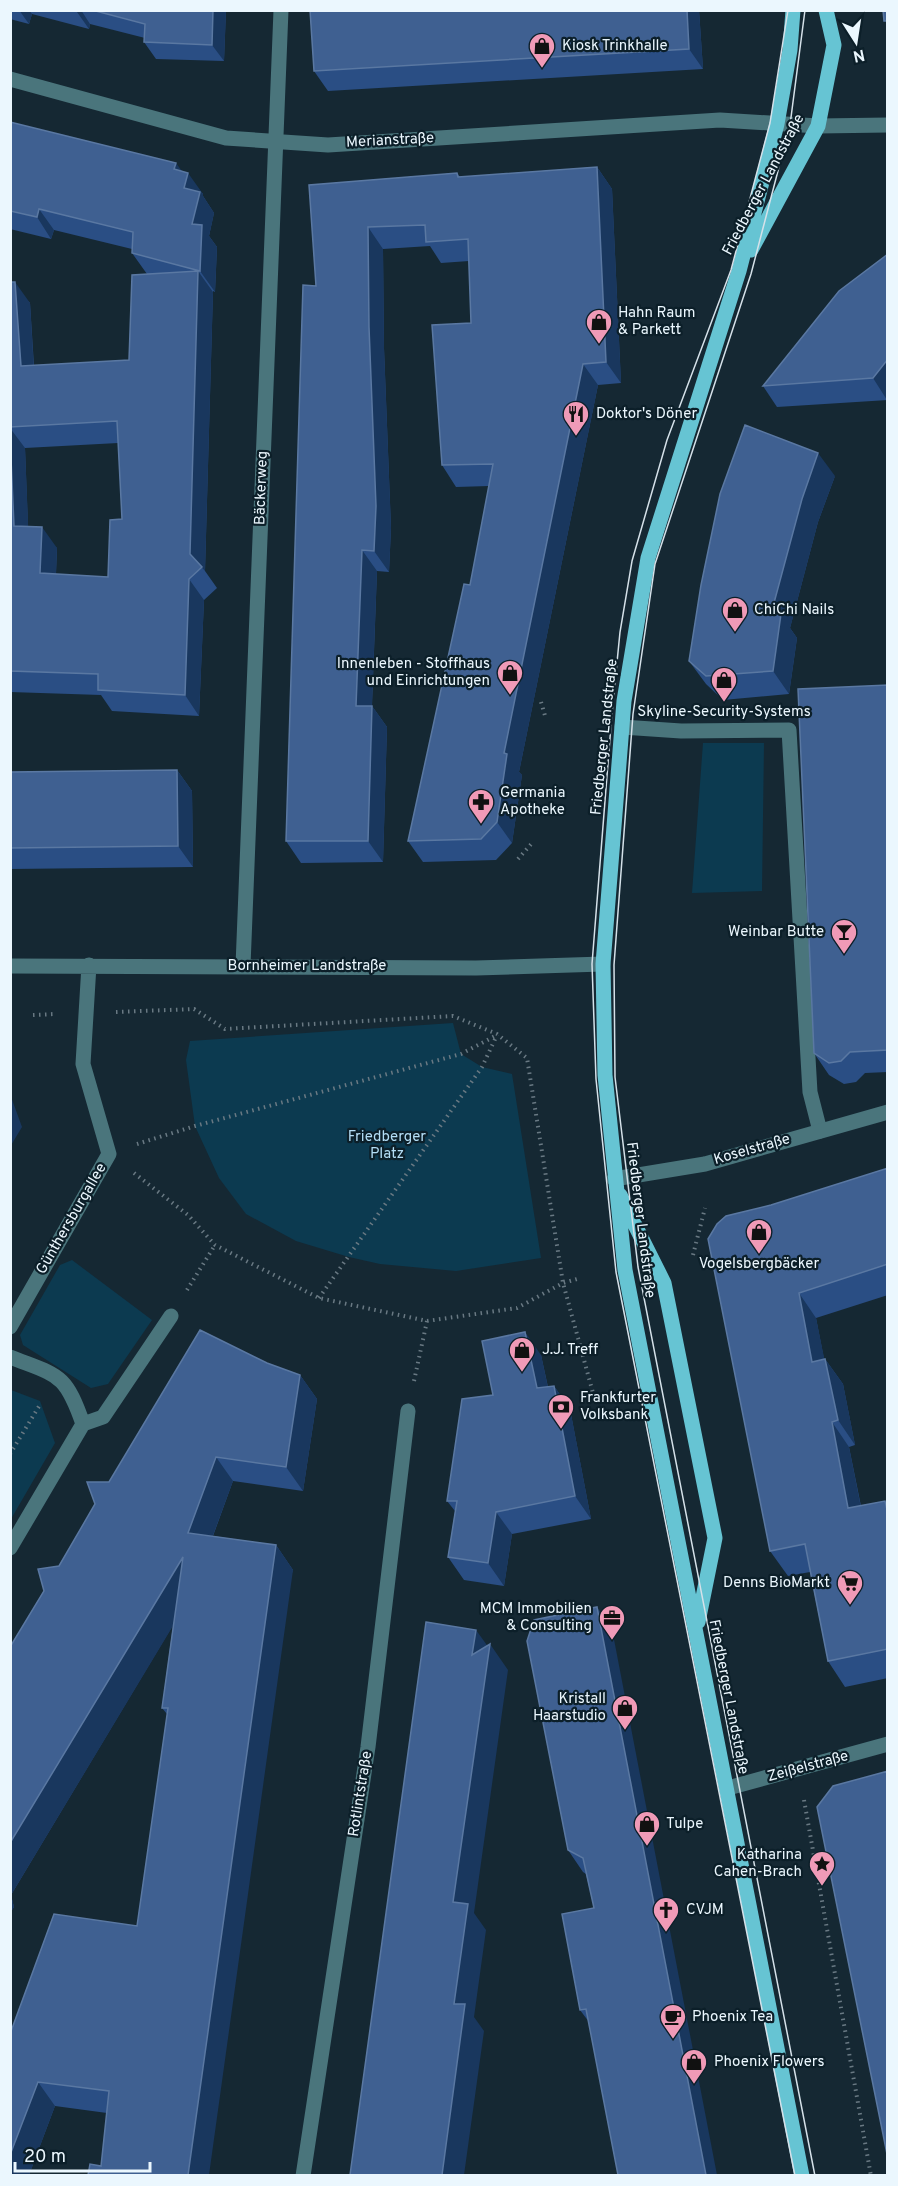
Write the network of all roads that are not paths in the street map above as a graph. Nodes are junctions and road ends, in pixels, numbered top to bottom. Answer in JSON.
{"nodes":[{"id":1,"x":281,"y":10,"type":"edge"},
{"id":2,"x":793,"y":10,"type":"edge"},
{"id":3,"x":826,"y":10,"type":"edge"},
{"id":4,"x":10,"y":79,"type":"edge"},
{"id":5,"x":777,"y":123,"type":"junction"},
{"id":6,"x":888,"y":125,"type":"edge"},
{"id":7,"x":818,"y":126,"type":"junction"},
{"id":8,"x":276,"y":142,"type":"junction"},
{"id":9,"x":740,"y":271,"type":"junction"},
{"id":10,"x":622,"y":727,"type":"junction"},
{"id":11,"x":603,"y":964,"type":"junction"},
{"id":12,"x":89,"y":965,"type":"junction"},
{"id":13,"x":10,"y":966,"type":"edge"},
{"id":14,"x":243,"y":966,"type":"junction"},
{"id":15,"x":888,"y":1112,"type":"edge"},
{"id":16,"x":820,"y":1131,"type":"junction"},
{"id":17,"x":614,"y":1179,"type":"junction"},
{"id":18,"x":171,"y":1316,"type":"road end"},
{"id":19,"x":10,"y":1327,"type":"edge"},
{"id":20,"x":10,"y":1357,"type":"edge"},
{"id":21,"x":408,"y":1411,"type":"road end"},
{"id":22,"x":82,"y":1424,"type":"junction"},
{"id":23,"x":10,"y":1548,"type":"edge"},
{"id":24,"x":696,"y":1630,"type":"junction"},
{"id":25,"x":888,"y":1744,"type":"edge"},
{"id":26,"x":728,"y":1788,"type":"junction"},
{"id":27,"x":303,"y":2175,"type":"edge"},
{"id":28,"x":802,"y":2175,"type":"edge"}],
"edges":[{"from":1,"to":8,"type":"street","name":"Bäckerweg"},
{"from":2,"to":5,"type":"main road","name":"Friedberger Landstraße"},
{"from":3,"to":7,"type":"main road","name":"Friedberger Landstraße"},
{"from":4,"to":8,"type":"street","name":"Merianstraße"},
{"from":5,"to":7,"type":"street","name":"Merianstraße"},
{"from":5,"to":8,"type":"street","name":"Merianstraße"},
{"from":5,"to":9,"type":"main road","name":"Friedberger Landstraße"},
{"from":6,"to":7,"type":"street","name":"Merianstraße"},
{"from":7,"to":9,"type":"main road","name":"Friedberger Landstraße"},
{"from":8,"to":14,"type":"street","name":"Bäckerweg"},
{"from":9,"to":10,"type":"main road","name":"Friedberger Landstraße"},
{"from":10,"to":11,"type":"main road","name":"Friedberger Landstraße"},
{"from":10,"to":16,"type":"street"},
{"from":11,"to":14,"type":"street","name":"Bornheimer Landstraße"},
{"from":11,"to":17,"type":"main road","name":"Friedberger Landstraße"},
{"from":12,"to":13,"type":"street","name":"Bornheimer Landstraße"},
{"from":12,"to":14,"type":"street","name":"Bornheimer Landstraße"},
{"from":12,"to":19,"type":"street","name":"Günthersburgallee"},
{"from":15,"to":16,"type":"street","name":"Koselstraße"},
{"from":16,"to":17,"type":"street","name":"Koselstraße"},
{"from":17,"to":24,"type":"main road","name":"Friedberger Landstraße"},
{"from":17,"to":24,"type":"main road"},
{"from":18,"to":22,"type":"street"},
{"from":20,"to":22,"type":"street"},
{"from":21,"to":27,"type":"street","name":"Rotlintstraße"},
{"from":22,"to":23,"type":"street"},
{"from":24,"to":26,"type":"main road","name":"Friedberger Landstraße"},
{"from":25,"to":26,"type":"street","name":"Zeißelstraße"},
{"from":26,"to":28,"type":"main road","name":"Friedberger Landstraße"}]}
